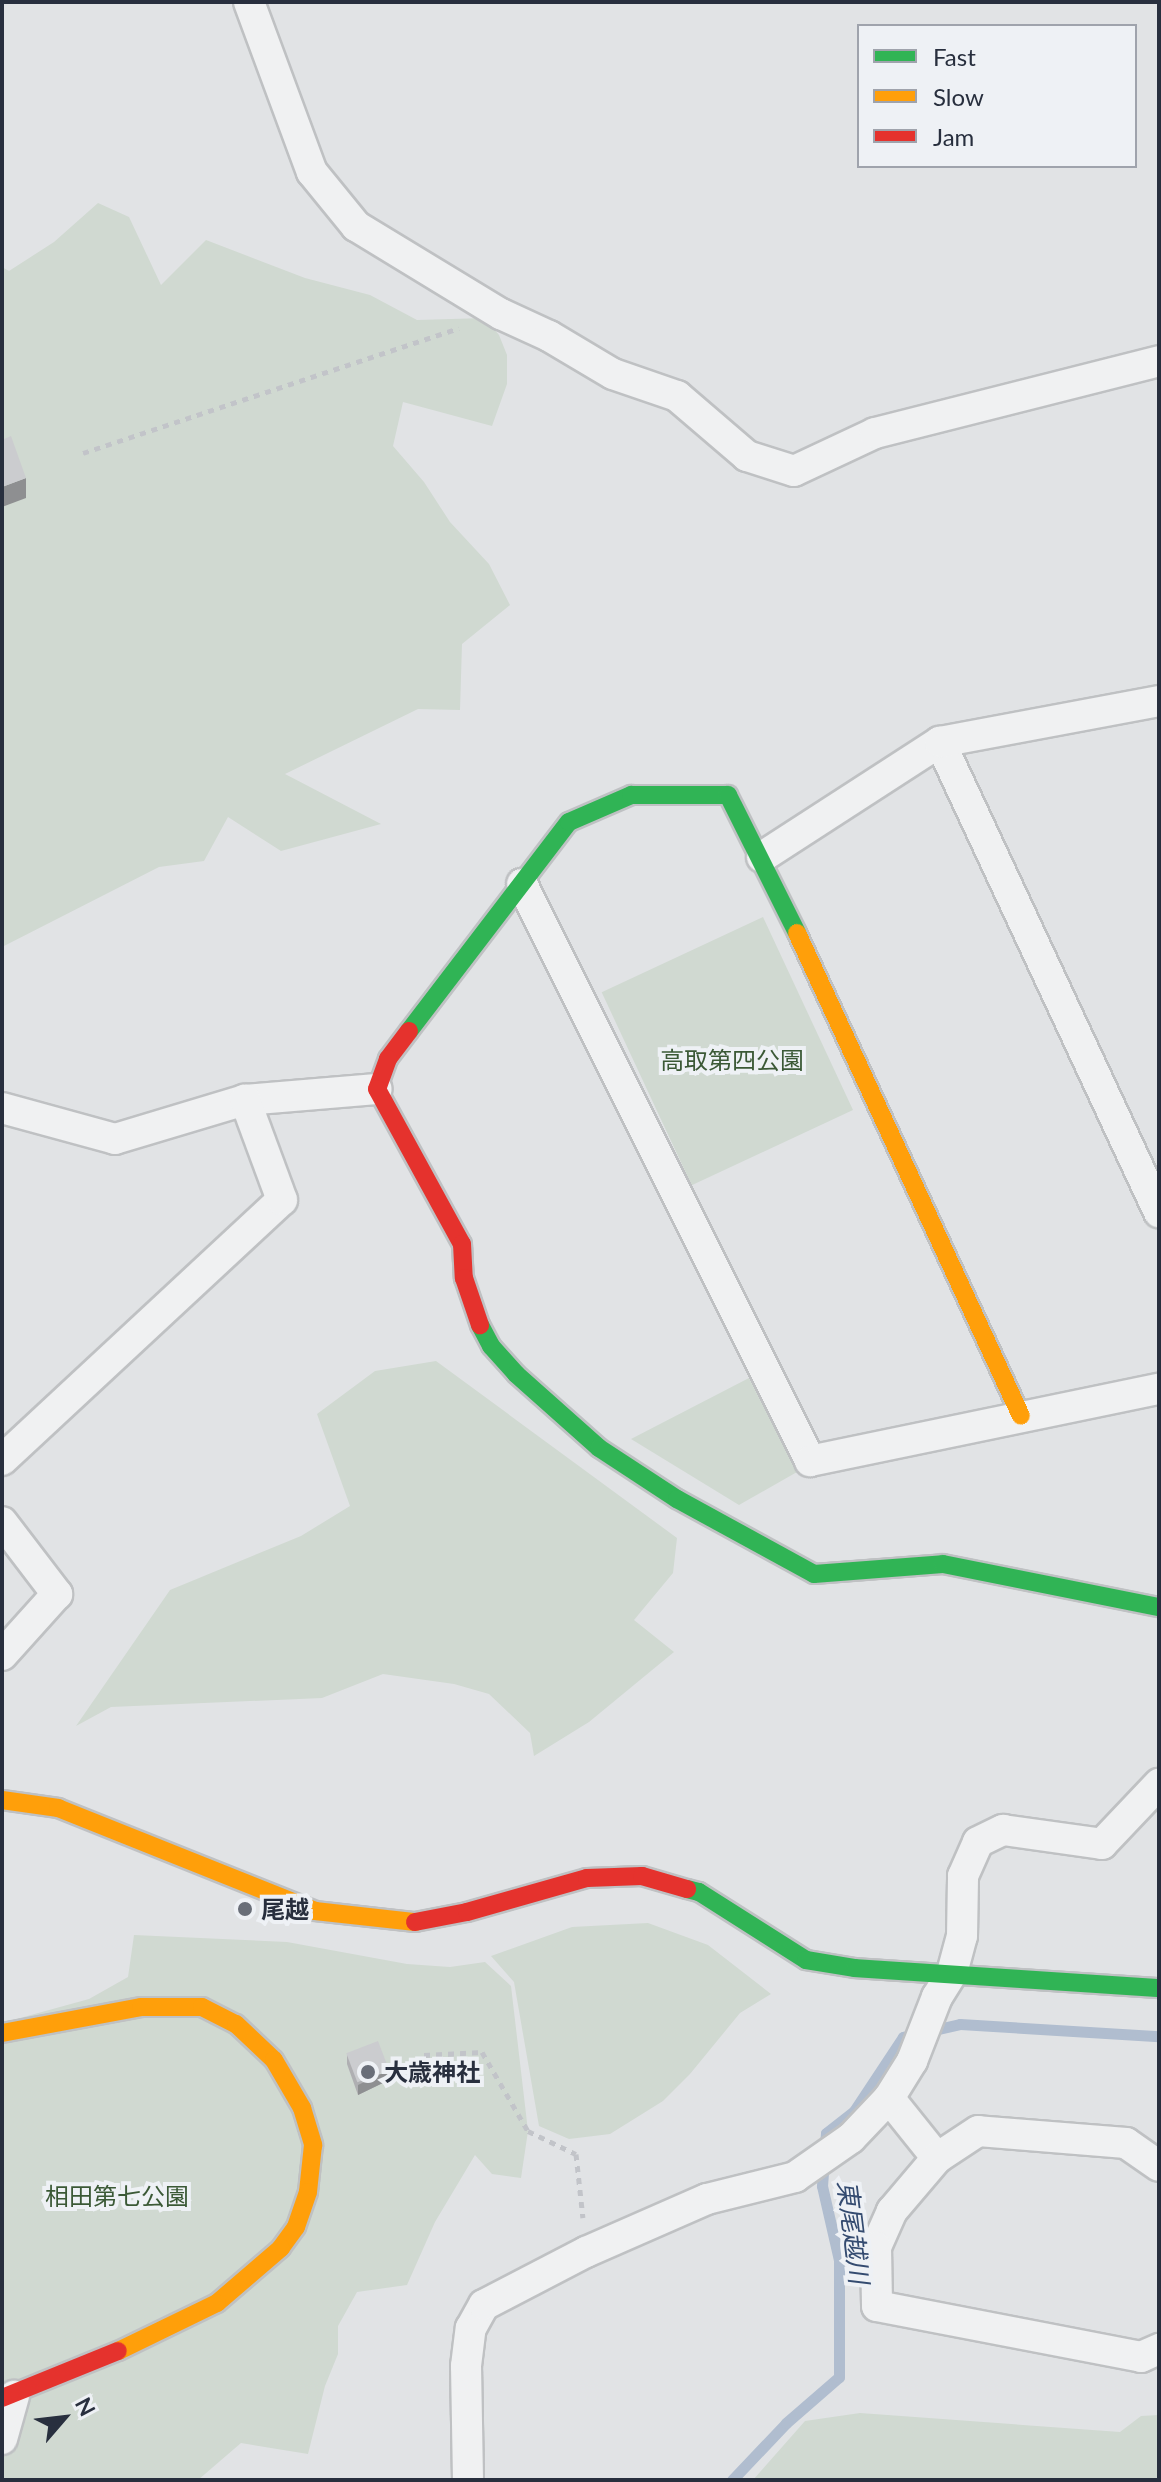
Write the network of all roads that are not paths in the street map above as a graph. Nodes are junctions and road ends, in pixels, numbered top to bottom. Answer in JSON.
{"nodes":[{"id":1,"x":249,"y":2,"type":"edge"},
{"id":2,"x":1159,"y":361,"type":"edge"},
{"id":3,"x":1159,"y":701,"type":"edge"},
{"id":4,"x":940,"y":742,"type":"junction"},
{"id":5,"x":762,"y":857,"type":"junction"},
{"id":6,"x":522,"y":884,"type":"junction"},
{"id":7,"x":377,"y":1089,"type":"junction"},
{"id":8,"x":245,"y":1100,"type":"junction"},
{"id":9,"x":2,"y":1108,"type":"edge"},
{"id":10,"x":1159,"y":1212,"type":"edge"},
{"id":11,"x":1159,"y":1389,"type":"edge"},
{"id":12,"x":1021,"y":1416,"type":"junction"},
{"id":13,"x":2,"y":1460,"type":"edge"},
{"id":14,"x":2,"y":1522,"type":"edge"},
{"id":15,"x":1159,"y":1607,"type":"edge"},
{"id":16,"x":2,"y":1655,"type":"edge"},
{"id":17,"x":1159,"y":1784,"type":"edge"},
{"id":18,"x":2,"y":1800,"type":"edge"},
{"id":19,"x":952,"y":1973,"type":"junction"},
{"id":20,"x":1159,"y":1988,"type":"edge"},
{"id":21,"x":2,"y":2033,"type":"edge"},
{"id":22,"x":889,"y":2098,"type":"junction"},
{"id":23,"x":937,"y":2158,"type":"junction"},
{"id":24,"x":1159,"y":2166,"type":"edge"},
{"id":25,"x":1159,"y":2349,"type":"edge"},
{"id":26,"x":8,"y":2397,"type":"edge"},
{"id":27,"x":2,"y":2439,"type":"edge"},
{"id":28,"x":468,"y":2480,"type":"edge"}],
"edges":[{"from":1,"to":2,"type":"street"},
{"from":3,"to":4,"type":"street"},
{"from":4,"to":5,"type":"street"},
{"from":4,"to":10,"type":"street"},
{"from":5,"to":6,"type":"street"},
{"from":5,"to":12,"type":"street"},
{"from":6,"to":7,"type":"street"},
{"from":6,"to":12,"type":"street"},
{"from":7,"to":8,"type":"street"},
{"from":7,"to":15,"type":"street"},
{"from":8,"to":9,"type":"street"},
{"from":8,"to":13,"type":"street"},
{"from":11,"to":12,"type":"street"},
{"from":14,"to":16,"type":"street"},
{"from":17,"to":19,"type":"street"},
{"from":18,"to":19,"type":"street"},
{"from":19,"to":20,"type":"street"},
{"from":19,"to":22,"type":"street"},
{"from":21,"to":26,"type":"street"},
{"from":22,"to":23,"type":"street"},
{"from":22,"to":28,"type":"street"},
{"from":23,"to":24,"type":"street"},
{"from":23,"to":25,"type":"street"},
{"from":26,"to":27,"type":"street"}]}
